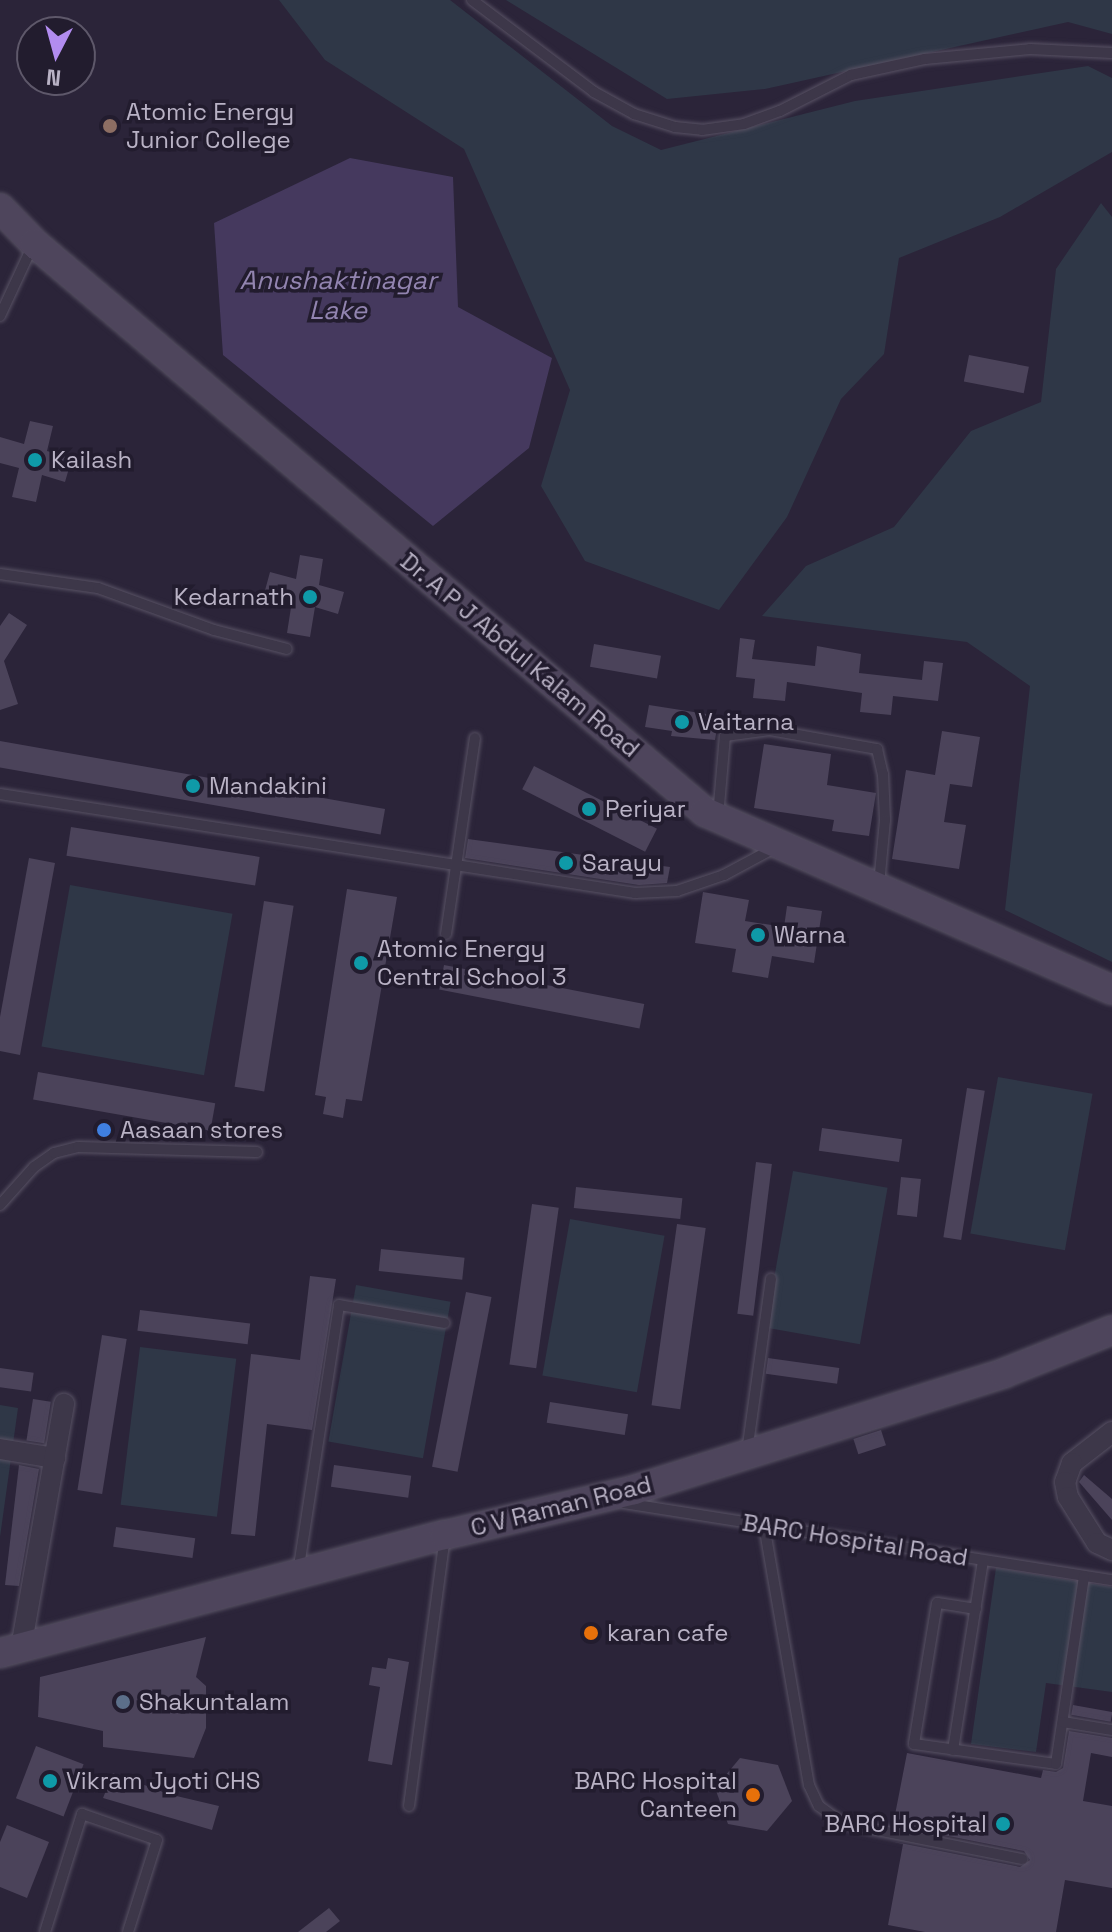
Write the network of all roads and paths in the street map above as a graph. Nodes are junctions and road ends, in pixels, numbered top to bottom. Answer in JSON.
{"nodes":[{"id":1,"x":472,"y":0,"type":"edge"},
{"id":2,"x":1112,"y":53,"type":"edge"},
{"id":3,"x":0,"y":208,"type":"edge"},
{"id":4,"x":34,"y":243,"type":"junction"},
{"id":5,"x":0,"y":316,"type":"edge"},
{"id":6,"x":0,"y":574,"type":"edge"},
{"id":7,"x":287,"y":649,"type":"dead end"},
{"id":8,"x":475,"y":738,"type":"dead end"},
{"id":9,"x":0,"y":794,"type":"edge"},
{"id":10,"x":718,"y":818,"type":"junction"},
{"id":11,"x":782,"y":844,"type":"junction"},
{"id":12,"x":456,"y":867,"type":"junction"},
{"id":13,"x":879,"y":887,"type":"junction"},
{"id":14,"x":446,"y":934,"type":"dead end"},
{"id":15,"x":1112,"y":990,"type":"edge"},
{"id":16,"x":257,"y":1152,"type":"dead end"},
{"id":17,"x":0,"y":1205,"type":"edge"},
{"id":18,"x":771,"y":1279,"type":"dead end"},
{"id":19,"x":444,"y":1323,"type":"dead end"},
{"id":20,"x":1112,"y":1330,"type":"edge"},
{"id":21,"x":64,"y":1404,"type":"dead end"},
{"id":22,"x":1112,"y":1432,"type":"edge"},
{"id":23,"x":0,"y":1449,"type":"edge"},
{"id":24,"x":747,"y":1454,"type":"junction"},
{"id":25,"x":55,"y":1458,"type":"junction"},
{"id":26,"x":599,"y":1499,"type":"junction"},
{"id":27,"x":764,"y":1525,"type":"junction"},
{"id":28,"x":445,"y":1535,"type":"junction"},
{"id":29,"x":1112,"y":1550,"type":"edge"},
{"id":30,"x":983,"y":1560,"type":"junction"},
{"id":31,"x":298,"y":1574,"type":"junction"},
{"id":32,"x":1084,"y":1576,"type":"junction"},
{"id":33,"x":1112,"y":1580,"type":"edge"},
{"id":34,"x":976,"y":1609,"type":"junction"},
{"id":35,"x":11,"y":1650,"type":"edge"},
{"id":36,"x":1063,"y":1722,"type":"junction"},
{"id":37,"x":1112,"y":1730,"type":"edge"},
{"id":38,"x":953,"y":1750,"type":"junction"},
{"id":39,"x":409,"y":1806,"type":"dead end"},
{"id":40,"x":1022,"y":1859,"type":"dead end"},
{"id":41,"x":45,"y":1932,"type":"edge"},
{"id":42,"x":128,"y":1932,"type":"edge"}],
"edges":[{"from":1,"to":2,"type":"lane"},
{"from":3,"to":4,"type":"street","name":"Dr. A P J Abdul Kalam Road"},
{"from":4,"to":5,"type":"lane"},
{"from":4,"to":10,"type":"street","name":"Dr. A P J Abdul Kalam Road"},
{"from":6,"to":7,"type":"lane"},
{"from":8,"to":12,"type":"lane"},
{"from":9,"to":12,"type":"lane"},
{"from":10,"to":11,"type":"street","name":"Dr. A P J Abdul Kalam Road"},
{"from":10,"to":13,"type":"lane"},
{"from":11,"to":12,"type":"lane"},
{"from":11,"to":13,"type":"street","name":"Dr. A P J Abdul Kalam Road"},
{"from":12,"to":14,"type":"lane"},
{"from":13,"to":15,"type":"street","name":"Dr. A P J Abdul Kalam Road"},
{"from":16,"to":17,"type":"lane"},
{"from":18,"to":24,"type":"lane"},
{"from":19,"to":31,"type":"lane"},
{"from":20,"to":24,"type":"street","name":"C V Raman Road"},
{"from":21,"to":25,"type":"street"},
{"from":22,"to":29,"type":"street"},
{"from":23,"to":25,"type":"street"},
{"from":24,"to":26,"type":"street","name":"C V Raman Road"},
{"from":25,"to":35,"type":"street"},
{"from":26,"to":27,"type":"lane","name":"BARC Hospital Road"},
{"from":26,"to":28,"type":"street","name":"C V Raman Road"},
{"from":27,"to":30,"type":"lane","name":"BARC Hospital Road"},
{"from":27,"to":40,"type":"lane"},
{"from":28,"to":31,"type":"street","name":"C V Raman Road"},
{"from":28,"to":39,"type":"lane"},
{"from":30,"to":32,"type":"lane","name":"BARC Hospital Road"},
{"from":30,"to":34,"type":"lane"},
{"from":31,"to":35,"type":"street","name":"C V Raman Road"},
{"from":32,"to":33,"type":"lane","name":"BARC Hospital Road"},
{"from":32,"to":36,"type":"lane"},
{"from":34,"to":38,"type":"lane"},
{"from":34,"to":38,"type":"lane"},
{"from":36,"to":37,"type":"lane"},
{"from":36,"to":38,"type":"lane"},
{"from":41,"to":42,"type":"lane"}]}
